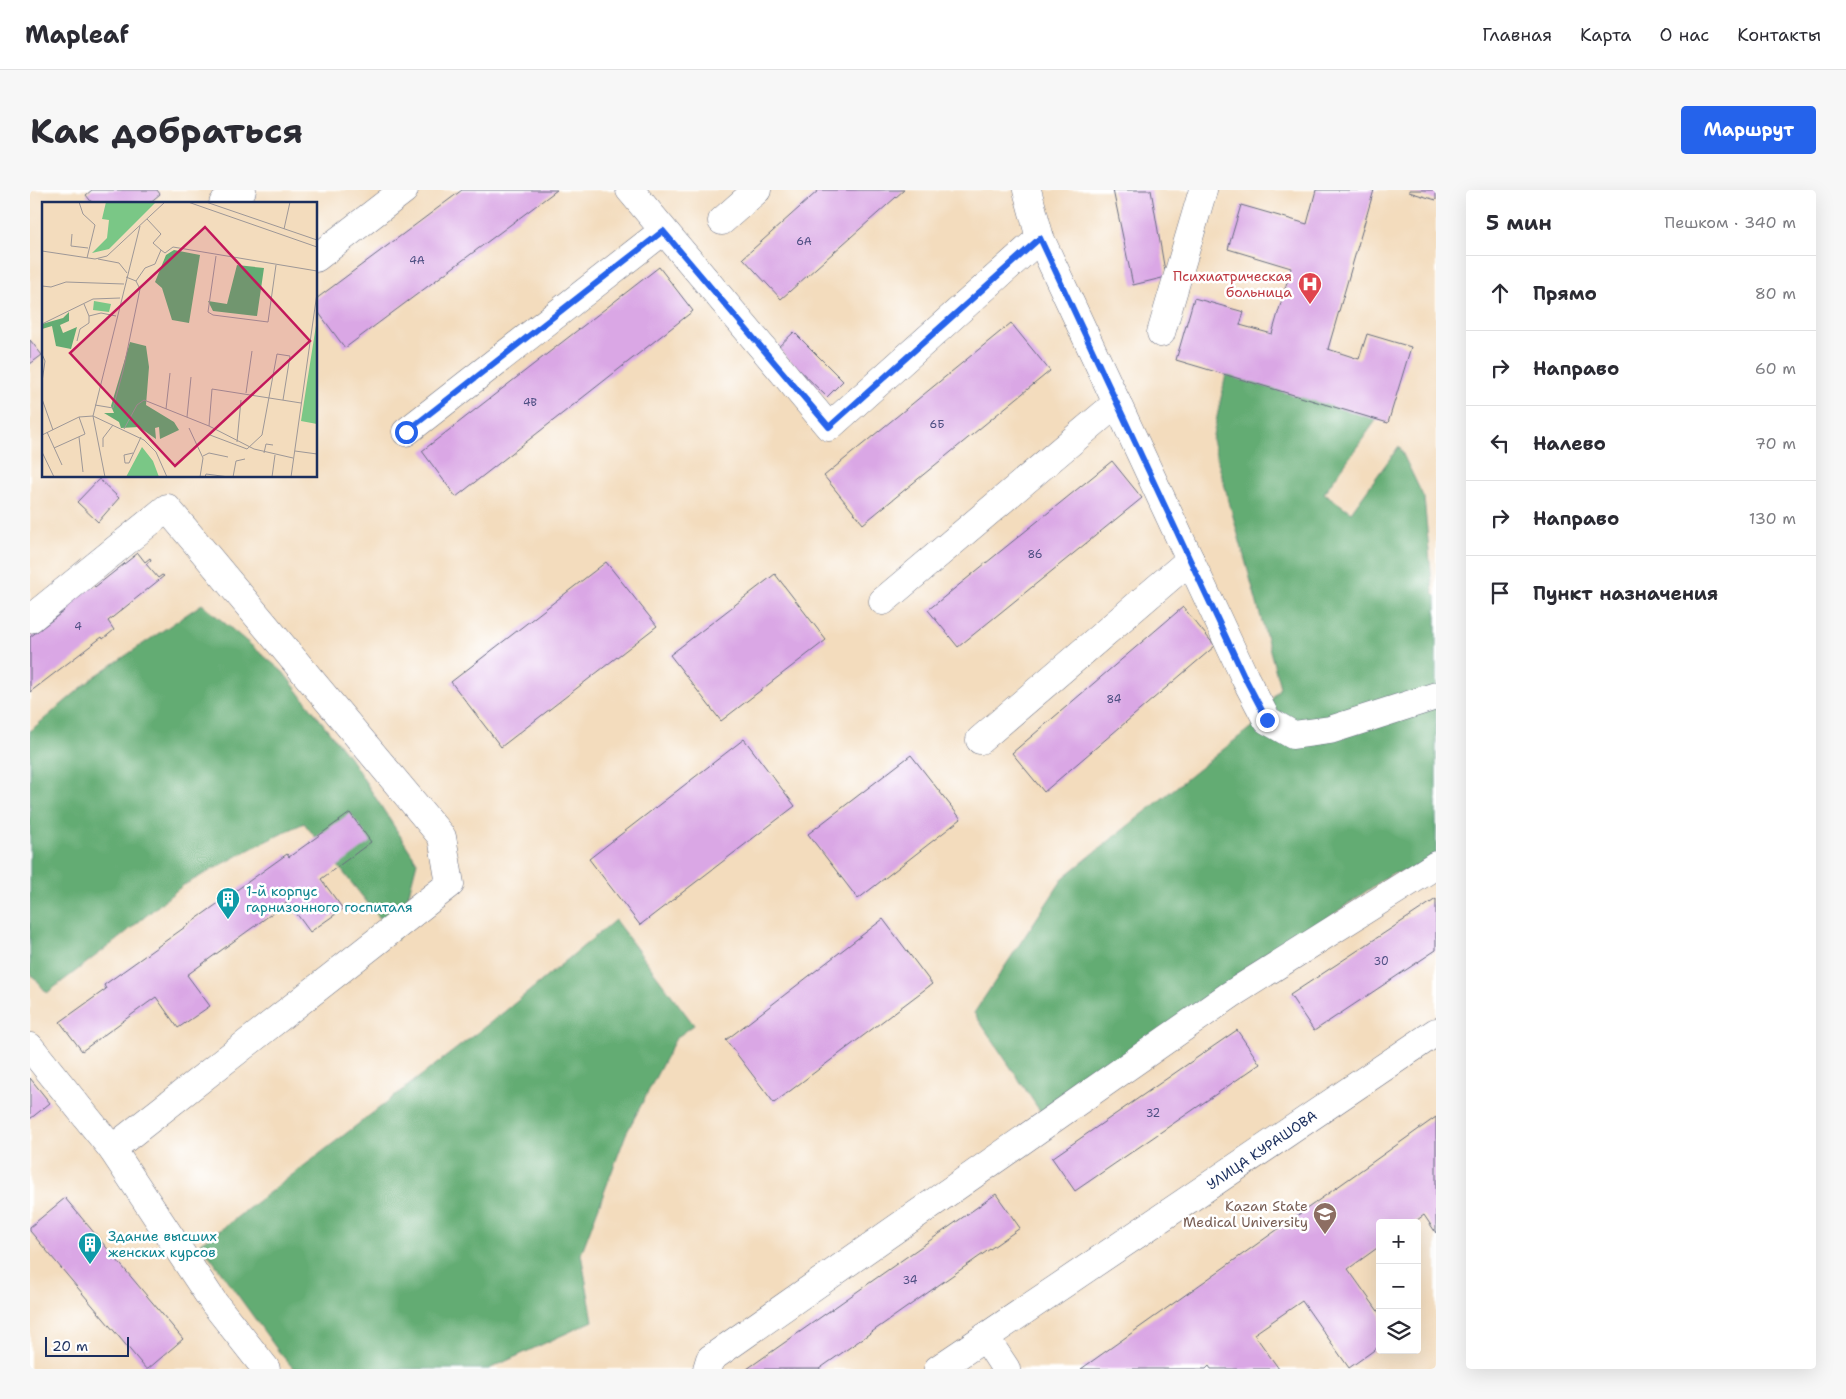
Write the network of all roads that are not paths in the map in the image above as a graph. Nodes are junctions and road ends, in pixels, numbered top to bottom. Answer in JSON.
{"nodes":[{"id":1,"x":242,"y":190,"type":"edge"},
{"id":2,"x":404,"y":190,"type":"edge"},
{"id":3,"x":630,"y":190,"type":"edge"},
{"id":4,"x":757,"y":190,"type":"edge"},
{"id":5,"x":1027,"y":190,"type":"edge"},
{"id":6,"x":1204,"y":190,"type":"edge"},
{"id":7,"x":227,"y":202,"type":"edge"},
{"id":8,"x":722,"y":221,"type":"dead end"},
{"id":9,"x":663,"y":231,"type":"junction"},
{"id":10,"x":1040,"y":238,"type":"junction"},
{"id":11,"x":318,"y":256,"type":"edge"},
{"id":12,"x":1161,"y":333,"type":"dead end"},
{"id":13,"x":1117,"y":403,"type":"junction"},
{"id":14,"x":406,"y":432,"type":"dead end"},
{"id":15,"x":1190,"y":560,"type":"junction"},
{"id":16,"x":883,"y":601,"type":"dead end"},
{"id":17,"x":30,"y":619,"type":"edge"},
{"id":18,"x":1436,"y":696,"type":"edge"},
{"id":19,"x":980,"y":740,"type":"dead end"},
{"id":20,"x":1436,"y":866,"type":"edge"},
{"id":21,"x":1436,"y":1032,"type":"edge"},
{"id":22,"x":30,"y":1046,"type":"edge"},
{"id":23,"x":112,"y":1149,"type":"junction"},
{"id":24,"x":984,"y":1337,"type":"junction"},
{"id":25,"x":266,"y":1369,"type":"edge"},
{"id":26,"x":707,"y":1369,"type":"edge"},
{"id":27,"x":938,"y":1369,"type":"edge"},
{"id":28,"x":1006,"y":1369,"type":"edge"}],
"edges":[{"from":1,"to":7,"type":"street"},
{"from":2,"to":11,"type":"street"},
{"from":3,"to":9,"type":"street"},
{"from":4,"to":8,"type":"street"},
{"from":5,"to":10,"type":"street"},
{"from":6,"to":12,"type":"street"},
{"from":9,"to":10,"type":"street"},
{"from":9,"to":14,"type":"street"},
{"from":10,"to":13,"type":"street"},
{"from":13,"to":15,"type":"street"},
{"from":13,"to":16,"type":"street"},
{"from":15,"to":18,"type":"street"},
{"from":15,"to":19,"type":"street"},
{"from":17,"to":23,"type":"street"},
{"from":20,"to":26,"type":"street"},
{"from":21,"to":24,"type":"street","name":"УЛИЦА КУРАШОВА"},
{"from":22,"to":23,"type":"street"},
{"from":23,"to":25,"type":"street"},
{"from":24,"to":27,"type":"street","name":"УЛИЦА КУРАШОВА"},
{"from":24,"to":28,"type":"street"}]}
